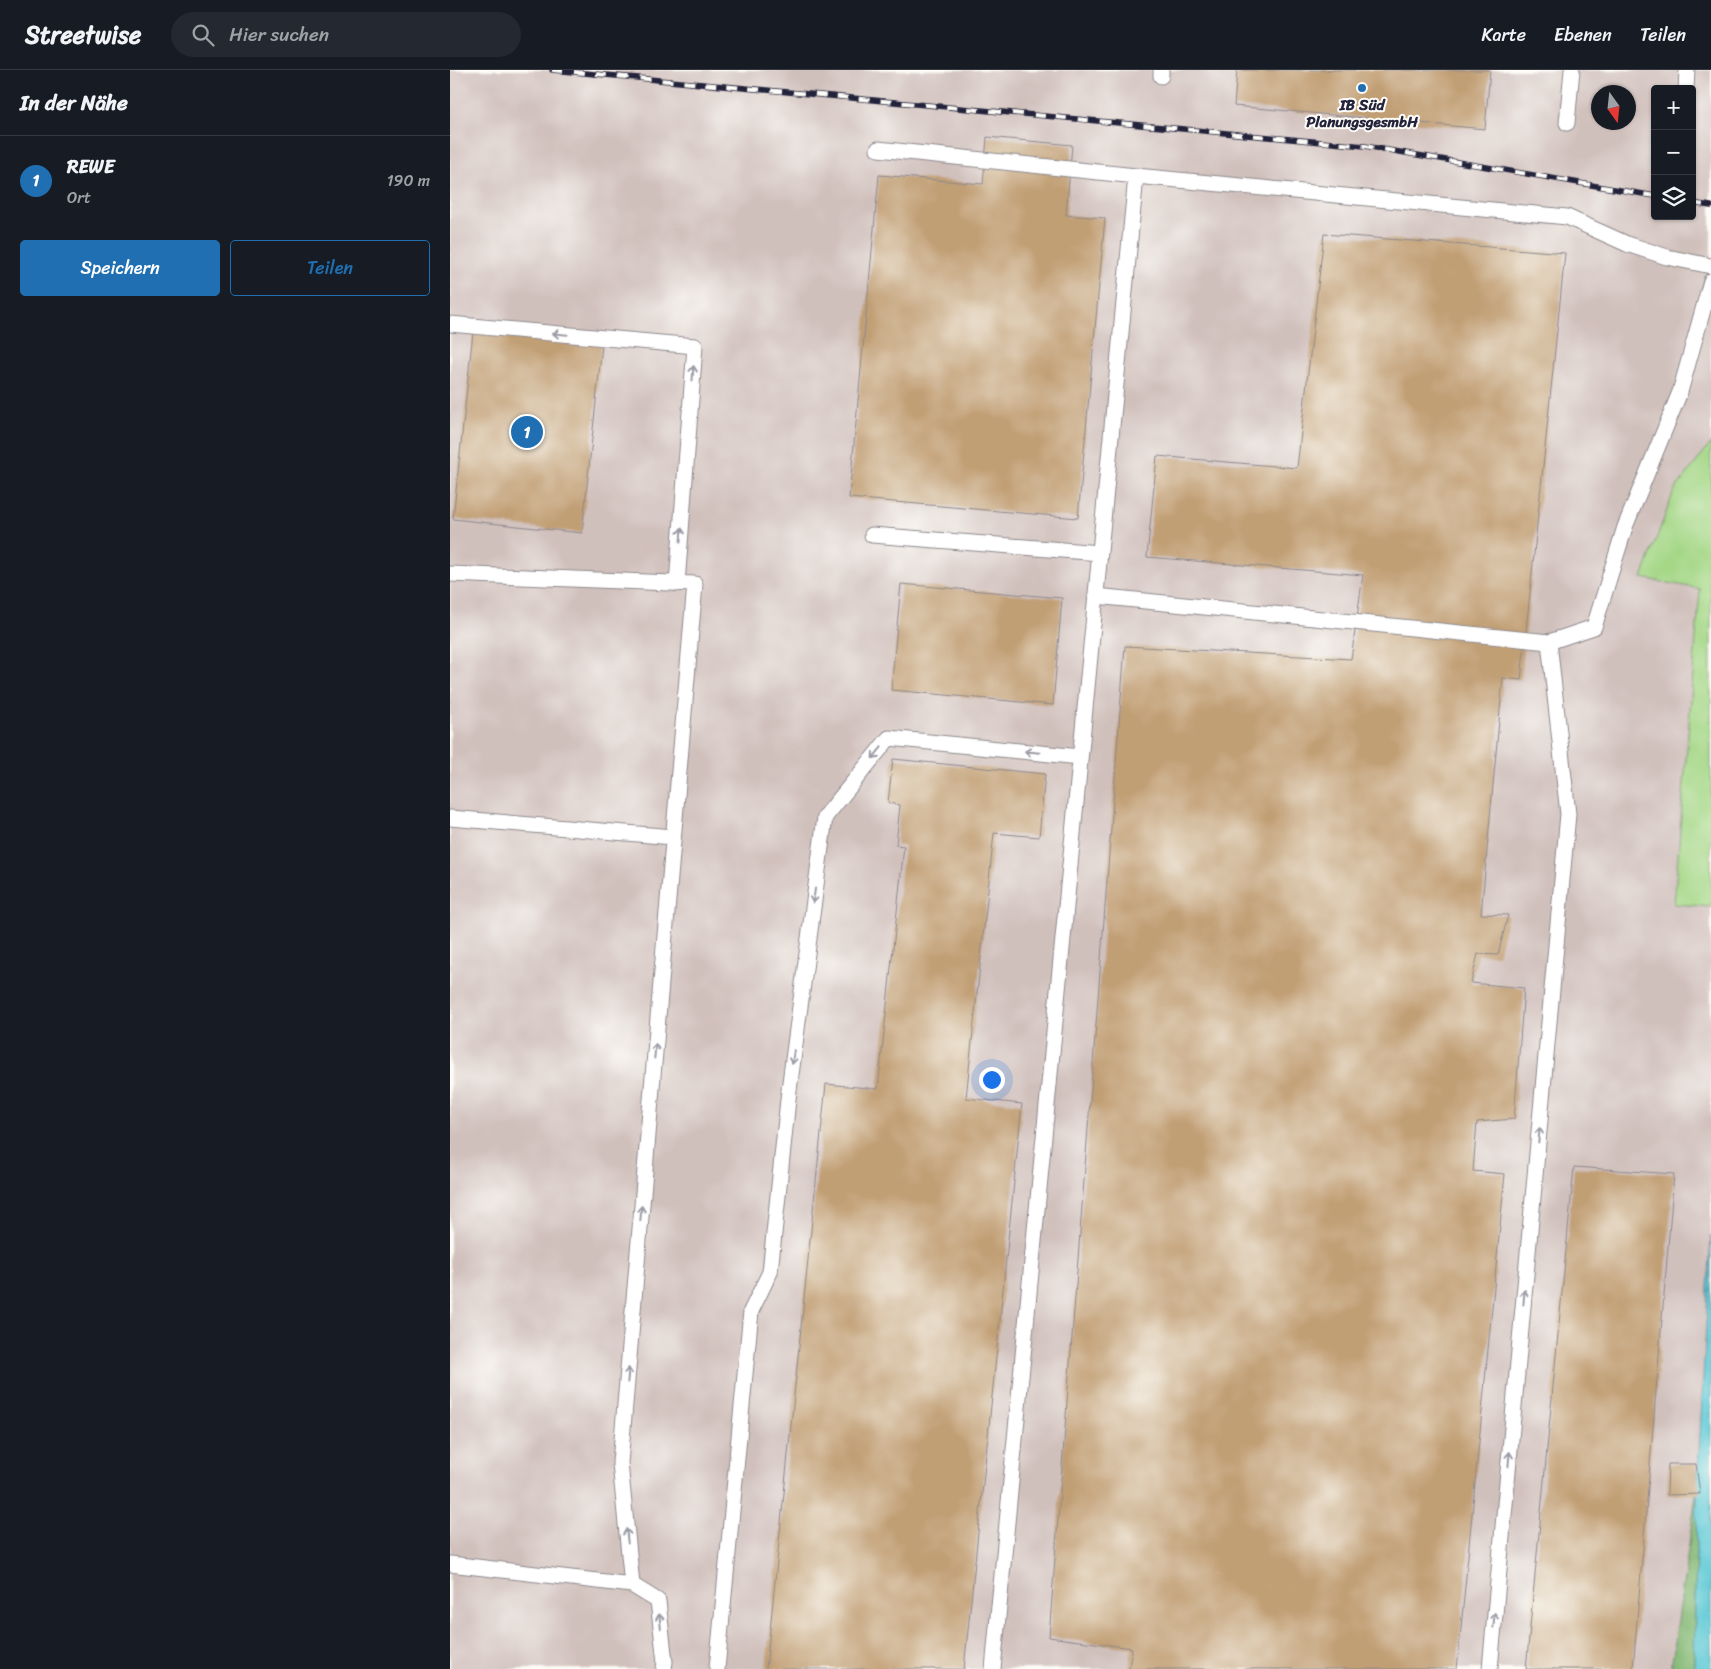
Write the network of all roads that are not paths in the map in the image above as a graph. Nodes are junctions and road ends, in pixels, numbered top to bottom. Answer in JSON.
{"nodes":[{"id":1,"x":1572,"y":70,"type":"edge"},
{"id":2,"x":1688,"y":70,"type":"edge"},
{"id":3,"x":1686,"y":85,"type":"edge"},
{"id":4,"x":1567,"y":123,"type":"dead end"},
{"id":5,"x":878,"y":149,"type":"dead end"},
{"id":6,"x":1136,"y":176,"type":"junction"},
{"id":7,"x":1711,"y":266,"type":"edge"},
{"id":8,"x":1711,"y":281,"type":"edge"},
{"id":9,"x":450,"y":324,"type":"edge"},
{"id":10,"x":872,"y":535,"type":"dead end"},
{"id":11,"x":1100,"y":553,"type":"junction"},
{"id":12,"x":450,"y":574,"type":"edge"},
{"id":13,"x":677,"y":584,"type":"junction"},
{"id":14,"x":1096,"y":596,"type":"junction"},
{"id":15,"x":1549,"y":642,"type":"junction"},
{"id":16,"x":1080,"y":757,"type":"junction"},
{"id":17,"x":450,"y":818,"type":"edge"},
{"id":18,"x":673,"y":837,"type":"junction"},
{"id":19,"x":450,"y":1564,"type":"edge"},
{"id":20,"x":632,"y":1585,"type":"junction"},
{"id":21,"x":664,"y":1669,"type":"edge"},
{"id":22,"x":717,"y":1669,"type":"edge"},
{"id":23,"x":993,"y":1669,"type":"edge"},
{"id":24,"x":1490,"y":1669,"type":"edge"}],
"edges":[{"from":1,"to":4,"type":"lane"},
{"from":2,"to":3,"type":"lane"},
{"from":5,"to":6,"type":"lane"},
{"from":6,"to":7,"type":"lane"},
{"from":6,"to":11,"type":"lane"},
{"from":8,"to":15,"type":"lane"},
{"from":13,"to":9,"type":"lane","one_way":true},
{"from":10,"to":11,"type":"lane"},
{"from":11,"to":14,"type":"lane"},
{"from":12,"to":13,"type":"lane"},
{"from":13,"to":18,"type":"lane"},
{"from":14,"to":15,"type":"lane"},
{"from":14,"to":16,"type":"lane"},
{"from":24,"to":15,"type":"lane","one_way":true},
{"from":16,"to":22,"type":"lane","one_way":true},
{"from":16,"to":23,"type":"lane"},
{"from":17,"to":18,"type":"lane"},
{"from":20,"to":18,"type":"lane","one_way":true},
{"from":19,"to":20,"type":"lane"},
{"from":21,"to":20,"type":"lane","one_way":true}]}
